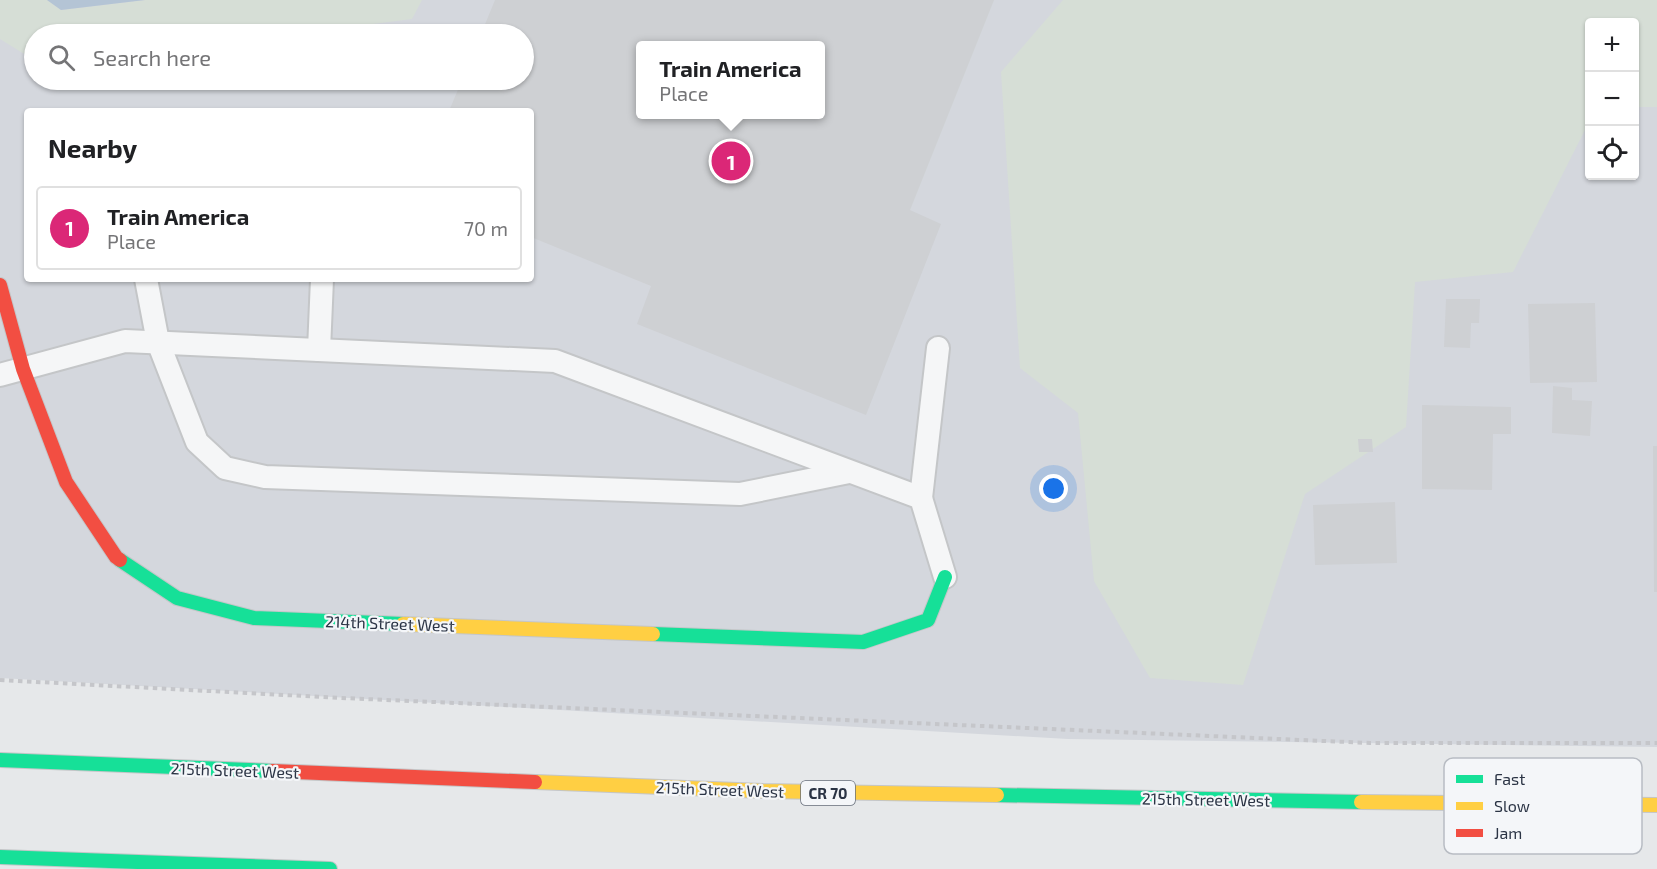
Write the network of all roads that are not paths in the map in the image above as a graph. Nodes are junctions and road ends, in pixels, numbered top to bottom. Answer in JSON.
{"nodes":[{"id":1,"x":147,"y":282,"type":"edge"},
{"id":2,"x":322,"y":282,"type":"edge"},
{"id":3,"x":0,"y":285,"type":"edge"},
{"id":4,"x":158,"y":342,"type":"junction"},
{"id":5,"x":938,"y":348,"type":"dead end"},
{"id":6,"x":319,"y":350,"type":"junction"},
{"id":7,"x":23,"y":369,"type":"junction"},
{"id":8,"x":0,"y":375,"type":"edge"},
{"id":9,"x":849,"y":472,"type":"junction"},
{"id":10,"x":921,"y":498,"type":"junction"},
{"id":11,"x":945,"y":577,"type":"joint"},
{"id":12,"x":0,"y":760,"type":"edge"},
{"id":13,"x":113,"y":765,"type":"junction"},
{"id":14,"x":0,"y":773,"type":"edge"},
{"id":15,"x":1444,"y":803,"type":"edge"},
{"id":16,"x":1642,"y":805,"type":"edge"},
{"id":17,"x":1657,"y":805,"type":"edge"},
{"id":18,"x":0,"y":857,"type":"edge"},
{"id":19,"x":330,"y":869,"type":"edge"}],
"edges":[{"from":1,"to":4,"type":"lane"},
{"from":2,"to":6,"type":"lane"},
{"from":3,"to":7,"type":"main road","name":"214th Street West"},
{"from":4,"to":6,"type":"lane"},
{"from":4,"to":7,"type":"lane"},
{"from":4,"to":9,"type":"lane"},
{"from":5,"to":10,"type":"lane"},
{"from":6,"to":9,"type":"lane"},
{"from":7,"to":8,"type":"lane"},
{"from":7,"to":11,"type":"main road","name":"214th Street West"},
{"from":9,"to":10,"type":"lane"},
{"from":10,"to":11,"type":"lane"},
{"from":12,"to":13,"type":"main road","name":"215th Street West","number":"CR 70"},
{"from":13,"to":14,"type":"main road"},
{"from":13,"to":15,"type":"main road","name":"215th Street West","number":"CR 70"},
{"from":16,"to":17,"type":"main road","name":"215th Street West","number":"CR 70"},
{"from":18,"to":19,"type":"main road"}]}
